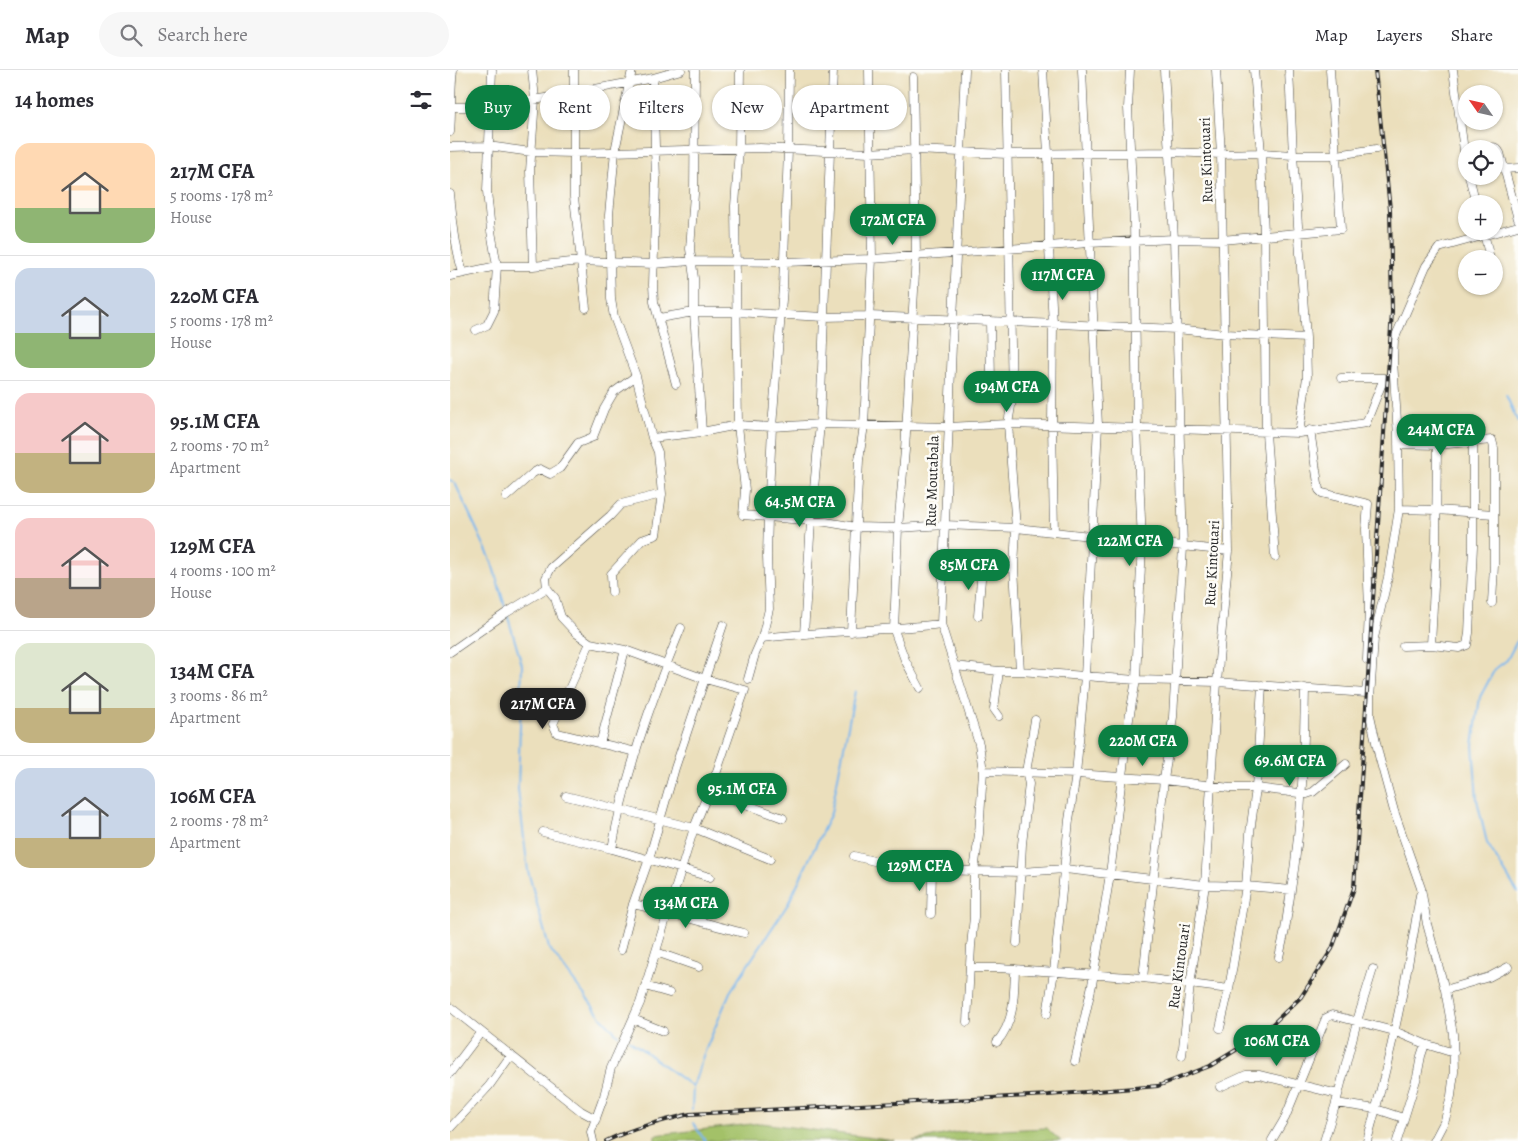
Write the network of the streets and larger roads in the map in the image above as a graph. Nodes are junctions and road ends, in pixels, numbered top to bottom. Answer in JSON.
{"nodes":[{"id":1,"x":453,"y":70,"type":"edge"},
{"id":2,"x":492,"y":70,"type":"edge"},
{"id":3,"x":532,"y":70,"type":"edge"},
{"id":4,"x":574,"y":70,"type":"edge"},
{"id":5,"x":632,"y":70,"type":"edge"},
{"id":6,"x":681,"y":70,"type":"edge"},
{"id":7,"x":695,"y":70,"type":"edge"},
{"id":8,"x":740,"y":70,"type":"edge"},
{"id":9,"x":789,"y":70,"type":"edge"},
{"id":10,"x":833,"y":70,"type":"edge"},
{"id":11,"x":869,"y":70,"type":"edge"},
{"id":12,"x":965,"y":70,"type":"edge"},
{"id":13,"x":1006,"y":70,"type":"edge"},
{"id":14,"x":1043,"y":70,"type":"edge"},
{"id":15,"x":1082,"y":70,"type":"edge"},
{"id":16,"x":1130,"y":70,"type":"edge"},
{"id":17,"x":1164,"y":70,"type":"edge"},
{"id":18,"x":1216,"y":70,"type":"edge"},
{"id":19,"x":1254,"y":70,"type":"edge"},
{"id":20,"x":1289,"y":70,"type":"edge"},
{"id":21,"x":1330,"y":70,"type":"edge"},
{"id":22,"x":1453,"y":70,"type":"edge"},
{"id":23,"x":913,"y":77,"type":"dead end"},
{"id":24,"x":653,"y":78,"type":"junction"},
{"id":25,"x":630,"y":82,"type":"junction"},
{"id":26,"x":492,"y":85,"type":"edge"},
{"id":27,"x":574,"y":85,"type":"edge"},
{"id":28,"x":610,"y":86,"type":"edge"},
{"id":29,"x":540,"y":98,"type":"edge"},
{"id":30,"x":535,"y":99,"type":"junction"},
{"id":31,"x":530,"y":100,"type":"edge"},
{"id":32,"x":451,"y":107,"type":"edge"},
{"id":33,"x":465,"y":107,"type":"edge"},
{"id":34,"x":489,"y":130,"type":"edge"},
{"id":35,"x":574,"y":130,"type":"edge"},
{"id":36,"x":450,"y":132,"type":"edge"},
{"id":37,"x":1463,"y":140,"type":"edge"},
{"id":38,"x":488,"y":146,"type":"junction"},
{"id":39,"x":450,"y":147,"type":"edge"},
{"id":40,"x":738,"y":148,"type":"junction"},
{"id":41,"x":1376,"y":149,"type":"dead end"},
{"id":42,"x":788,"y":150,"type":"junction"},
{"id":43,"x":914,"y":150,"type":"junction"},
{"id":44,"x":615,"y":151,"type":"junction"},
{"id":45,"x":694,"y":151,"type":"junction"},
{"id":46,"x":531,"y":152,"type":"junction"},
{"id":47,"x":654,"y":152,"type":"junction"},
{"id":48,"x":830,"y":152,"type":"junction"},
{"id":49,"x":1086,"y":152,"type":"junction"},
{"id":50,"x":1129,"y":152,"type":"junction"},
{"id":51,"x":1170,"y":152,"type":"junction"},
{"id":52,"x":574,"y":153,"type":"junction"},
{"id":53,"x":869,"y":153,"type":"junction"},
{"id":54,"x":960,"y":153,"type":"junction"},
{"id":55,"x":1048,"y":153,"type":"junction"},
{"id":56,"x":1261,"y":153,"type":"junction"},
{"id":57,"x":1007,"y":154,"type":"junction"},
{"id":58,"x":1220,"y":154,"type":"junction"},
{"id":59,"x":1293,"y":155,"type":"junction"},
{"id":60,"x":1336,"y":155,"type":"junction"},
{"id":61,"x":1503,"y":164,"type":"edge"},
{"id":62,"x":1518,"y":168,"type":"edge"},
{"id":63,"x":1505,"y":169,"type":"junction"},
{"id":64,"x":450,"y":194,"type":"edge"},
{"id":65,"x":1518,"y":220,"type":"edge"},
{"id":66,"x":1518,"y":226,"type":"edge"},
{"id":67,"x":1503,"y":230,"type":"edge"},
{"id":68,"x":1299,"y":234,"type":"junction"},
{"id":69,"x":1264,"y":235,"type":"junction"},
{"id":70,"x":1174,"y":238,"type":"junction"},
{"id":71,"x":1222,"y":240,"type":"junction"},
{"id":72,"x":1465,"y":240,"type":"edge"},
{"id":73,"x":1134,"y":241,"type":"junction"},
{"id":74,"x":1090,"y":243,"type":"junction"},
{"id":75,"x":1049,"y":247,"type":"junction"},
{"id":76,"x":1009,"y":249,"type":"junction"},
{"id":77,"x":956,"y":252,"type":"junction"},
{"id":78,"x":916,"y":255,"type":"junction"},
{"id":79,"x":872,"y":259,"type":"junction"},
{"id":80,"x":826,"y":260,"type":"junction"},
{"id":81,"x":581,"y":261,"type":"junction"},
{"id":82,"x":692,"y":261,"type":"junction"},
{"id":83,"x":736,"y":261,"type":"junction"},
{"id":84,"x":784,"y":262,"type":"junction"},
{"id":85,"x":610,"y":264,"type":"junction"},
{"id":86,"x":653,"y":264,"type":"junction"},
{"id":87,"x":497,"y":266,"type":"junction"},
{"id":88,"x":533,"y":266,"type":"junction"},
{"id":89,"x":463,"y":273,"type":"junction"},
{"id":90,"x":450,"y":276,"type":"edge"},
{"id":91,"x":586,"y":308,"type":"dead end"},
{"id":92,"x":694,"y":312,"type":"junction"},
{"id":93,"x":736,"y":312,"type":"junction"},
{"id":94,"x":782,"y":314,"type":"junction"},
{"id":95,"x":869,"y":316,"type":"junction"},
{"id":96,"x":824,"y":317,"type":"junction"},
{"id":97,"x":659,"y":318,"type":"junction"},
{"id":98,"x":913,"y":318,"type":"junction"},
{"id":99,"x":952,"y":319,"type":"junction"},
{"id":100,"x":990,"y":321,"type":"junction"},
{"id":101,"x":1011,"y":322,"type":"junction"},
{"id":102,"x":1052,"y":325,"type":"junction"},
{"id":103,"x":1094,"y":326,"type":"junction"},
{"id":104,"x":1135,"y":328,"type":"junction"},
{"id":105,"x":1177,"y":329,"type":"junction"},
{"id":106,"x":476,"y":330,"type":"dead end"},
{"id":107,"x":1224,"y":334,"type":"junction"},
{"id":108,"x":1265,"y":335,"type":"junction"},
{"id":109,"x":1306,"y":338,"type":"junction"},
{"id":110,"x":636,"y":376,"type":"junction"},
{"id":111,"x":1341,"y":378,"type":"dead end"},
{"id":112,"x":676,"y":384,"type":"dead end"},
{"id":113,"x":991,"y":384,"type":"dead end"},
{"id":114,"x":820,"y":424,"type":"junction"},
{"id":115,"x":1008,"y":424,"type":"junction"},
{"id":116,"x":738,"y":425,"type":"junction"},
{"id":117,"x":864,"y":425,"type":"junction"},
{"id":118,"x":1052,"y":425,"type":"junction"},
{"id":119,"x":905,"y":426,"type":"junction"},
{"id":120,"x":1098,"y":426,"type":"junction"},
{"id":121,"x":948,"y":427,"type":"junction"},
{"id":122,"x":1137,"y":427,"type":"junction"},
{"id":123,"x":772,"y":428,"type":"junction"},
{"id":124,"x":1180,"y":428,"type":"junction"},
{"id":125,"x":1310,"y":430,"type":"junction"},
{"id":126,"x":1227,"y":431,"type":"junction"},
{"id":127,"x":702,"y":432,"type":"junction"},
{"id":128,"x":1266,"y":433,"type":"junction"},
{"id":129,"x":1299,"y":433,"type":"junction"},
{"id":130,"x":652,"y":438,"type":"junction"},
{"id":131,"x":1473,"y":441,"type":"junction"},
{"id":132,"x":1398,"y":444,"type":"junction"},
{"id":133,"x":1437,"y":445,"type":"junction"},
{"id":134,"x":662,"y":494,"type":"junction"},
{"id":135,"x":506,"y":496,"type":"dead end"},
{"id":136,"x":1399,"y":509,"type":"junction"},
{"id":137,"x":1436,"y":510,"type":"junction"},
{"id":138,"x":1472,"y":514,"type":"junction"},
{"id":139,"x":1494,"y":514,"type":"junction"},
{"id":140,"x":768,"y":517,"type":"junction"},
{"id":141,"x":811,"y":521,"type":"junction"},
{"id":142,"x":945,"y":525,"type":"junction"},
{"id":143,"x":856,"y":526,"type":"junction"},
{"id":144,"x":898,"y":528,"type":"junction"},
{"id":145,"x":1016,"y":528,"type":"junction"},
{"id":146,"x":1054,"y":532,"type":"junction"},
{"id":147,"x":1094,"y":537,"type":"junction"},
{"id":148,"x":1142,"y":542,"type":"junction"},
{"id":149,"x":1183,"y":547,"type":"junction"},
{"id":150,"x":1229,"y":551,"type":"junction"},
{"id":151,"x":1274,"y":557,"type":"dead end"},
{"id":152,"x":943,"y":567,"type":"junction"},
{"id":153,"x":982,"y":567,"type":"junction"},
{"id":154,"x":1014,"y":568,"type":"junction"},
{"id":155,"x":547,"y":588,"type":"junction"},
{"id":156,"x":612,"y":592,"type":"dead end"},
{"id":157,"x":1492,"y":603,"type":"dead end"},
{"id":158,"x":978,"y":616,"type":"dead end"},
{"id":159,"x":941,"y":624,"type":"junction"},
{"id":160,"x":723,"y":625,"type":"dead end"},
{"id":161,"x":680,"y":628,"type":"dead end"},
{"id":162,"x":894,"y":630,"type":"junction"},
{"id":163,"x":851,"y":632,"type":"junction"},
{"id":164,"x":804,"y":634,"type":"junction"},
{"id":165,"x":762,"y":638,"type":"junction"},
{"id":166,"x":590,"y":643,"type":"junction"},
{"id":167,"x":1431,"y":645,"type":"junction"},
{"id":168,"x":1404,"y":646,"type":"dead end"},
{"id":169,"x":625,"y":650,"type":"junction"},
{"id":170,"x":450,"y":652,"type":"edge"},
{"id":171,"x":666,"y":664,"type":"junction"},
{"id":172,"x":955,"y":666,"type":"junction"},
{"id":173,"x":1000,"y":671,"type":"junction"},
{"id":174,"x":1020,"y":671,"type":"junction"},
{"id":175,"x":1086,"y":676,"type":"junction"},
{"id":176,"x":748,"y":678,"type":"dead end"},
{"id":177,"x":705,"y":679,"type":"junction"},
{"id":178,"x":1136,"y":680,"type":"junction"},
{"id":179,"x":1176,"y":680,"type":"junction"},
{"id":180,"x":1217,"y":682,"type":"junction"},
{"id":181,"x":1262,"y":685,"type":"junction"},
{"id":182,"x":920,"y":688,"type":"dead end"},
{"id":183,"x":1305,"y":688,"type":"junction"},
{"id":184,"x":999,"y":716,"type":"dead end"},
{"id":185,"x":1035,"y":720,"type":"dead end"},
{"id":186,"x":600,"y":744,"type":"junction"},
{"id":187,"x":636,"y":752,"type":"junction"},
{"id":188,"x":1346,"y":764,"type":"dead end"},
{"id":189,"x":984,"y":771,"type":"junction"},
{"id":190,"x":1026,"y":772,"type":"junction"},
{"id":191,"x":1076,"y":774,"type":"junction"},
{"id":192,"x":1122,"y":777,"type":"junction"},
{"id":193,"x":1164,"y":780,"type":"junction"},
{"id":194,"x":1211,"y":786,"type":"junction"},
{"id":195,"x":1256,"y":788,"type":"junction"},
{"id":196,"x":710,"y":791,"type":"junction"},
{"id":197,"x":1301,"y":794,"type":"junction"},
{"id":198,"x":566,"y":796,"type":"dead end"},
{"id":199,"x":619,"y":809,"type":"junction"},
{"id":200,"x":783,"y":818,"type":"dead end"},
{"id":201,"x":660,"y":820,"type":"junction"},
{"id":202,"x":694,"y":828,"type":"junction"},
{"id":203,"x":542,"y":832,"type":"dead end"},
{"id":204,"x":612,"y":849,"type":"junction"},
{"id":205,"x":854,"y":856,"type":"dead end"},
{"id":206,"x":770,"y":858,"type":"dead end"},
{"id":207,"x":649,"y":859,"type":"junction"},
{"id":208,"x":681,"y":869,"type":"junction"},
{"id":209,"x":1065,"y":869,"type":"junction"},
{"id":210,"x":932,"y":870,"type":"junction"},
{"id":211,"x":974,"y":871,"type":"junction"},
{"id":212,"x":1021,"y":872,"type":"junction"},
{"id":213,"x":1110,"y":874,"type":"junction"},
{"id":214,"x":710,"y":877,"type":"dead end"},
{"id":215,"x":1153,"y":878,"type":"junction"},
{"id":216,"x":1205,"y":885,"type":"junction"},
{"id":217,"x":1246,"y":886,"type":"junction"},
{"id":218,"x":1421,"y":888,"type":"junction"},
{"id":219,"x":1291,"y":890,"type":"junction"},
{"id":220,"x":633,"y":904,"type":"junction"},
{"id":221,"x":668,"y":911,"type":"junction"},
{"id":222,"x":931,"y":914,"type":"dead end"},
{"id":223,"x":744,"y":933,"type":"dead end"},
{"id":224,"x":1017,"y":943,"type":"dead end"},
{"id":225,"x":621,"y":950,"type":"dead end"},
{"id":226,"x":656,"y":952,"type":"junction"},
{"id":227,"x":1279,"y":957,"type":"dead end"},
{"id":228,"x":699,"y":967,"type":"dead end"},
{"id":229,"x":970,"y":968,"type":"junction"},
{"id":230,"x":1508,"y":968,"type":"dead end"},
{"id":231,"x":1015,"y":969,"type":"junction"},
{"id":232,"x":1373,"y":969,"type":"dead end"},
{"id":233,"x":1054,"y":972,"type":"junction"},
{"id":234,"x":1093,"y":974,"type":"junction"},
{"id":235,"x":1143,"y":978,"type":"junction"},
{"id":236,"x":1190,"y":984,"type":"junction"},
{"id":237,"x":645,"y":986,"type":"junction"},
{"id":238,"x":1229,"y":989,"type":"junction"},
{"id":239,"x":1445,"y":990,"type":"junction"},
{"id":240,"x":669,"y":993,"type":"dead end"},
{"id":241,"x":452,"y":1011,"type":"edge"},
{"id":242,"x":1047,"y":1014,"type":"dead end"},
{"id":243,"x":633,"y":1019,"type":"junction"},
{"id":244,"x":1357,"y":1021,"type":"junction"},
{"id":245,"x":967,"y":1022,"type":"dead end"},
{"id":246,"x":1220,"y":1028,"type":"dead end"},
{"id":247,"x":1394,"y":1030,"type":"junction"},
{"id":248,"x":662,"y":1031,"type":"dead end"},
{"id":249,"x":481,"y":1032,"type":"junction"},
{"id":250,"x":997,"y":1042,"type":"dead end"},
{"id":251,"x":1425,"y":1044,"type":"junction"},
{"id":252,"x":1454,"y":1053,"type":"junction"},
{"id":253,"x":511,"y":1055,"type":"junction"},
{"id":254,"x":1182,"y":1056,"type":"dead end"},
{"id":255,"x":1075,"y":1061,"type":"dead end"},
{"id":256,"x":450,"y":1073,"type":"edge"},
{"id":257,"x":1298,"y":1084,"type":"junction"},
{"id":258,"x":1220,"y":1087,"type":"dead end"},
{"id":259,"x":1338,"y":1094,"type":"junction"},
{"id":260,"x":1336,"y":1103,"type":"junction"},
{"id":261,"x":1376,"y":1109,"type":"junction"},
{"id":262,"x":1403,"y":1118,"type":"junction"},
{"id":263,"x":596,"y":1119,"type":"junction"},
{"id":264,"x":450,"y":1128,"type":"edge"},
{"id":265,"x":1272,"y":1140,"type":"edge"},
{"id":266,"x":593,"y":1141,"type":"edge"},
{"id":267,"x":1324,"y":1141,"type":"edge"},
{"id":268,"x":1368,"y":1141,"type":"edge"},
{"id":269,"x":1397,"y":1141,"type":"edge"},
{"id":270,"x":1434,"y":1141,"type":"edge"}],
"edges":[{"from":1,"to":32,"type":"street"},
{"from":2,"to":26,"type":"street"},
{"from":3,"to":30,"type":"street"},
{"from":4,"to":27,"type":"street"},
{"from":5,"to":25,"type":"street"},
{"from":6,"to":24,"type":"street"},
{"from":7,"to":45,"type":"street"},
{"from":8,"to":40,"type":"street"},
{"from":9,"to":42,"type":"street"},
{"from":10,"to":48,"type":"street"},
{"from":11,"to":53,"type":"street"},
{"from":12,"to":54,"type":"street","name":"Rue Moutabala"},
{"from":13,"to":57,"type":"street"},
{"from":14,"to":55,"type":"street"},
{"from":15,"to":49,"type":"street"},
{"from":16,"to":50,"type":"street"},
{"from":17,"to":51,"type":"street"},
{"from":18,"to":58,"type":"street","name":"Rue Kintouari"},
{"from":19,"to":56,"type":"street"},
{"from":20,"to":59,"type":"street"},
{"from":21,"to":60,"type":"street"},
{"from":22,"to":37,"type":"street"},
{"from":23,"to":43,"type":"street"},
{"from":24,"to":25,"type":"street"},
{"from":24,"to":47,"type":"street"},
{"from":25,"to":28,"type":"street"},
{"from":25,"to":44,"type":"street"},
{"from":29,"to":30,"type":"street"},
{"from":30,"to":31,"type":"street"},
{"from":30,"to":46,"type":"street"},
{"from":32,"to":33,"type":"street"},
{"from":32,"to":36,"type":"street"},
{"from":34,"to":38,"type":"street"},
{"from":35,"to":52,"type":"street"},
{"from":38,"to":39,"type":"street"},
{"from":38,"to":46,"type":"street"},
{"from":38,"to":87,"type":"street"},
{"from":40,"to":42,"type":"street"},
{"from":40,"to":45,"type":"street"},
{"from":40,"to":83,"type":"street"},
{"from":41,"to":60,"type":"street"},
{"from":42,"to":48,"type":"street"},
{"from":42,"to":84,"type":"street"},
{"from":43,"to":53,"type":"street"},
{"from":43,"to":54,"type":"street"},
{"from":43,"to":78,"type":"street"},
{"from":44,"to":47,"type":"street"},
{"from":44,"to":52,"type":"street"},
{"from":44,"to":85,"type":"street"},
{"from":45,"to":47,"type":"street"},
{"from":45,"to":82,"type":"street"},
{"from":46,"to":52,"type":"street"},
{"from":46,"to":88,"type":"street"},
{"from":47,"to":86,"type":"street"},
{"from":48,"to":53,"type":"street"},
{"from":48,"to":80,"type":"street"},
{"from":49,"to":50,"type":"street"},
{"from":49,"to":55,"type":"street"},
{"from":49,"to":74,"type":"street"},
{"from":50,"to":51,"type":"street"},
{"from":50,"to":73,"type":"street"},
{"from":51,"to":58,"type":"street"},
{"from":51,"to":70,"type":"street"},
{"from":52,"to":81,"type":"street"},
{"from":53,"to":79,"type":"street"},
{"from":54,"to":57,"type":"street"},
{"from":54,"to":77,"type":"street","name":"Rue Moutabala"},
{"from":55,"to":57,"type":"street"},
{"from":55,"to":75,"type":"street"},
{"from":56,"to":58,"type":"street"},
{"from":56,"to":59,"type":"street"},
{"from":56,"to":69,"type":"street"},
{"from":57,"to":76,"type":"street"},
{"from":58,"to":71,"type":"street","name":"Rue Kintouari"},
{"from":59,"to":60,"type":"street"},
{"from":59,"to":68,"type":"street"},
{"from":60,"to":68,"type":"street"},
{"from":61,"to":63,"type":"street"},
{"from":62,"to":63,"type":"street"},
{"from":63,"to":65,"type":"street"},
{"from":64,"to":89,"type":"street"},
{"from":66,"to":67,"type":"street"},
{"from":68,"to":69,"type":"street"},
{"from":68,"to":109,"type":"street"},
{"from":69,"to":71,"type":"street"},
{"from":69,"to":108,"type":"street"},
{"from":70,"to":71,"type":"street"},
{"from":70,"to":73,"type":"street"},
{"from":70,"to":105,"type":"street"},
{"from":71,"to":107,"type":"street","name":"Rue Kintouari"},
{"from":72,"to":132,"type":"street"},
{"from":73,"to":74,"type":"street"},
{"from":73,"to":104,"type":"street"},
{"from":74,"to":75,"type":"street"},
{"from":74,"to":103,"type":"street"},
{"from":75,"to":76,"type":"street"},
{"from":75,"to":102,"type":"street"},
{"from":76,"to":77,"type":"street"},
{"from":76,"to":101,"type":"street"},
{"from":77,"to":78,"type":"street"},
{"from":77,"to":99,"type":"street","name":"Rue Moutabala"},
{"from":78,"to":79,"type":"street"},
{"from":78,"to":98,"type":"street"},
{"from":79,"to":80,"type":"street"},
{"from":79,"to":95,"type":"street"},
{"from":80,"to":84,"type":"street"},
{"from":80,"to":96,"type":"street"},
{"from":81,"to":85,"type":"street"},
{"from":81,"to":88,"type":"street"},
{"from":81,"to":91,"type":"street"},
{"from":82,"to":83,"type":"street"},
{"from":82,"to":86,"type":"street"},
{"from":82,"to":92,"type":"street"},
{"from":83,"to":84,"type":"street"},
{"from":83,"to":93,"type":"street"},
{"from":84,"to":94,"type":"street"},
{"from":85,"to":86,"type":"street"},
{"from":85,"to":110,"type":"street"},
{"from":86,"to":97,"type":"street"},
{"from":87,"to":88,"type":"street"},
{"from":87,"to":89,"type":"street"},
{"from":87,"to":106,"type":"street"},
{"from":89,"to":90,"type":"street"},
{"from":92,"to":93,"type":"street"},
{"from":92,"to":97,"type":"street"},
{"from":92,"to":127,"type":"street"},
{"from":93,"to":94,"type":"street"},
{"from":93,"to":116,"type":"street"},
{"from":94,"to":96,"type":"street"},
{"from":94,"to":123,"type":"street"},
{"from":95,"to":96,"type":"street"},
{"from":95,"to":98,"type":"street"},
{"from":95,"to":117,"type":"street"},
{"from":96,"to":114,"type":"street"},
{"from":97,"to":112,"type":"street"},
{"from":98,"to":99,"type":"street"},
{"from":98,"to":119,"type":"street"},
{"from":99,"to":100,"type":"street"},
{"from":99,"to":121,"type":"street","name":"Rue Moutabala"},
{"from":100,"to":101,"type":"street"},
{"from":100,"to":113,"type":"street"},
{"from":101,"to":102,"type":"street"},
{"from":101,"to":115,"type":"street"},
{"from":102,"to":103,"type":"street"},
{"from":102,"to":118,"type":"street"},
{"from":103,"to":104,"type":"street"},
{"from":103,"to":120,"type":"street"},
{"from":104,"to":105,"type":"street"},
{"from":104,"to":122,"type":"street"},
{"from":105,"to":107,"type":"street"},
{"from":105,"to":124,"type":"street"},
{"from":107,"to":108,"type":"street"},
{"from":107,"to":126,"type":"street","name":"Rue Kintouari"},
{"from":108,"to":109,"type":"street"},
{"from":108,"to":128,"type":"street"},
{"from":109,"to":129,"type":"street"},
{"from":110,"to":130,"type":"street"},
{"from":110,"to":135,"type":"street"},
{"from":111,"to":125,"type":"street"},
{"from":114,"to":117,"type":"street"},
{"from":114,"to":123,"type":"street"},
{"from":114,"to":141,"type":"street"},
{"from":115,"to":118,"type":"street"},
{"from":115,"to":121,"type":"street"},
{"from":115,"to":145,"type":"street"},
{"from":116,"to":123,"type":"street"},
{"from":116,"to":127,"type":"street"},
{"from":116,"to":140,"type":"street"},
{"from":117,"to":119,"type":"street"},
{"from":117,"to":143,"type":"street"},
{"from":118,"to":120,"type":"street"},
{"from":118,"to":146,"type":"street"},
{"from":119,"to":121,"type":"street"},
{"from":119,"to":144,"type":"street"},
{"from":120,"to":122,"type":"street"},
{"from":120,"to":147,"type":"street"},
{"from":121,"to":142,"type":"street","name":"Rue Moutabala"},
{"from":122,"to":124,"type":"street"},
{"from":122,"to":148,"type":"street"},
{"from":123,"to":140,"type":"street"},
{"from":124,"to":126,"type":"street"},
{"from":124,"to":149,"type":"street"},
{"from":125,"to":129,"type":"street"},
{"from":125,"to":183,"type":"street"},
{"from":126,"to":128,"type":"street"},
{"from":126,"to":150,"type":"street","name":"Rue Kintouari"},
{"from":127,"to":130,"type":"street"},
{"from":128,"to":129,"type":"street"},
{"from":128,"to":151,"type":"street"},
{"from":130,"to":134,"type":"street"},
{"from":131,"to":133,"type":"street"},
{"from":131,"to":138,"type":"street"},
{"from":131,"to":139,"type":"street"},
{"from":132,"to":133,"type":"street"},
{"from":132,"to":136,"type":"street"},
{"from":133,"to":137,"type":"street"},
{"from":134,"to":155,"type":"street"},
{"from":134,"to":156,"type":"street"},
{"from":136,"to":137,"type":"street"},
{"from":136,"to":218,"type":"street"},
{"from":137,"to":138,"type":"street"},
{"from":137,"to":167,"type":"street"},
{"from":138,"to":139,"type":"street"},
{"from":138,"to":167,"type":"street"},
{"from":139,"to":157,"type":"street"},
{"from":140,"to":141,"type":"street"},
{"from":140,"to":165,"type":"street"},
{"from":141,"to":143,"type":"street"},
{"from":141,"to":164,"type":"street"},
{"from":142,"to":144,"type":"street"},
{"from":142,"to":145,"type":"street"},
{"from":142,"to":152,"type":"street","name":"Rue Moutabala"},
{"from":143,"to":144,"type":"street"},
{"from":143,"to":163,"type":"street"},
{"from":144,"to":162,"type":"street"},
{"from":145,"to":146,"type":"street"},
{"from":145,"to":154,"type":"street"},
{"from":146,"to":147,"type":"street"},
{"from":147,"to":148,"type":"street"},
{"from":147,"to":175,"type":"street"},
{"from":148,"to":149,"type":"street"},
{"from":148,"to":178,"type":"street"},
{"from":149,"to":150,"type":"street"},
{"from":149,"to":179,"type":"street"},
{"from":150,"to":180,"type":"street","name":"Rue Kintouari"},
{"from":152,"to":153,"type":"street"},
{"from":152,"to":159,"type":"street","name":"Rue Moutabala"},
{"from":153,"to":154,"type":"street"},
{"from":153,"to":158,"type":"street"},
{"from":154,"to":174,"type":"street"},
{"from":155,"to":166,"type":"street"},
{"from":155,"to":170,"type":"street"},
{"from":159,"to":162,"type":"street"},
{"from":159,"to":172,"type":"street"},
{"from":160,"to":177,"type":"street"},
{"from":161,"to":171,"type":"street"},
{"from":162,"to":163,"type":"street"},
{"from":162,"to":182,"type":"street"},
{"from":163,"to":164,"type":"street"},
{"from":164,"to":165,"type":"street"},
{"from":165,"to":176,"type":"street"},
{"from":166,"to":169,"type":"street"},
{"from":166,"to":186,"type":"street"},
{"from":167,"to":168,"type":"street"},
{"from":169,"to":171,"type":"street"},
{"from":169,"to":186,"type":"street"},
{"from":171,"to":177,"type":"street"},
{"from":171,"to":187,"type":"street"},
{"from":172,"to":173,"type":"street"},
{"from":172,"to":189,"type":"street"},
{"from":173,"to":174,"type":"street"},
{"from":173,"to":184,"type":"street"},
{"from":174,"to":175,"type":"street"},
{"from":175,"to":178,"type":"street"},
{"from":175,"to":191,"type":"street"},
{"from":177,"to":196,"type":"street"},
{"from":177,"to":201,"type":"street"},
{"from":178,"to":179,"type":"street"},
{"from":178,"to":192,"type":"street"},
{"from":179,"to":180,"type":"street"},
{"from":179,"to":193,"type":"street"},
{"from":180,"to":181,"type":"street"},
{"from":180,"to":194,"type":"street","name":"Rue Kintouari"},
{"from":181,"to":183,"type":"street"},
{"from":181,"to":195,"type":"street"},
{"from":183,"to":197,"type":"street"},
{"from":185,"to":190,"type":"street"},
{"from":186,"to":187,"type":"street"},
{"from":187,"to":199,"type":"street"},
{"from":188,"to":197,"type":"street"},
{"from":189,"to":190,"type":"street"},
{"from":189,"to":211,"type":"street"},
{"from":190,"to":191,"type":"street"},
{"from":190,"to":212,"type":"street"},
{"from":191,"to":192,"type":"street"},
{"from":191,"to":209,"type":"street"},
{"from":192,"to":193,"type":"street"},
{"from":192,"to":213,"type":"street"},
{"from":193,"to":194,"type":"street"},
{"from":193,"to":215,"type":"street"},
{"from":194,"to":195,"type":"street"},
{"from":194,"to":216,"type":"street","name":"Rue Kintouari"},
{"from":195,"to":197,"type":"street"},
{"from":195,"to":217,"type":"street"},
{"from":196,"to":200,"type":"street"},
{"from":196,"to":202,"type":"street"},
{"from":197,"to":219,"type":"street"},
{"from":198,"to":199,"type":"street"},
{"from":199,"to":201,"type":"street"},
{"from":199,"to":204,"type":"street"},
{"from":201,"to":202,"type":"street"},
{"from":201,"to":207,"type":"street"},
{"from":202,"to":206,"type":"street"},
{"from":202,"to":208,"type":"street"},
{"from":203,"to":204,"type":"street"},
{"from":204,"to":207,"type":"street"},
{"from":205,"to":210,"type":"street"},
{"from":207,"to":208,"type":"street"},
{"from":207,"to":220,"type":"street"},
{"from":208,"to":214,"type":"street"},
{"from":208,"to":221,"type":"street"},
{"from":209,"to":212,"type":"street"},
{"from":209,"to":213,"type":"street"},
{"from":209,"to":233,"type":"street"},
{"from":210,"to":211,"type":"street"},
{"from":210,"to":222,"type":"street"},
{"from":211,"to":212,"type":"street"},
{"from":211,"to":229,"type":"street"},
{"from":212,"to":224,"type":"street"},
{"from":213,"to":215,"type":"street"},
{"from":213,"to":234,"type":"street"},
{"from":215,"to":216,"type":"street"},
{"from":215,"to":235,"type":"street"},
{"from":216,"to":217,"type":"street"},
{"from":216,"to":236,"type":"street","name":"Rue Kintouari"},
{"from":217,"to":219,"type":"street"},
{"from":217,"to":238,"type":"street"},
{"from":218,"to":239,"type":"street"},
{"from":218,"to":247,"type":"street"},
{"from":219,"to":227,"type":"street"},
{"from":220,"to":221,"type":"street"},
{"from":220,"to":225,"type":"street"},
{"from":221,"to":223,"type":"street"},
{"from":221,"to":226,"type":"street"},
{"from":226,"to":228,"type":"street"},
{"from":226,"to":237,"type":"street"},
{"from":229,"to":231,"type":"street"},
{"from":229,"to":245,"type":"street"},
{"from":230,"to":239,"type":"street"},
{"from":231,"to":233,"type":"street"},
{"from":231,"to":250,"type":"street"},
{"from":232,"to":244,"type":"street"},
{"from":233,"to":234,"type":"street"},
{"from":233,"to":242,"type":"street"},
{"from":234,"to":235,"type":"street"},
{"from":234,"to":255,"type":"street"},
{"from":235,"to":236,"type":"street"},
{"from":236,"to":238,"type":"street"},
{"from":236,"to":254,"type":"street","name":"Rue Kintouari"},
{"from":237,"to":240,"type":"street"},
{"from":237,"to":243,"type":"street"},
{"from":238,"to":246,"type":"street"},
{"from":239,"to":252,"type":"street"},
{"from":241,"to":249,"type":"street"},
{"from":243,"to":248,"type":"street"},
{"from":243,"to":263,"type":"street"},
{"from":244,"to":247,"type":"street"},
{"from":244,"to":257,"type":"street"},
{"from":244,"to":259,"type":"street"},
{"from":247,"to":251,"type":"street"},
{"from":247,"to":261,"type":"street"},
{"from":249,"to":253,"type":"street"},
{"from":249,"to":256,"type":"street"},
{"from":251,"to":252,"type":"street"},
{"from":251,"to":262,"type":"street"},
{"from":252,"to":270,"type":"street"},
{"from":253,"to":263,"type":"street"},
{"from":253,"to":264,"type":"street"},
{"from":257,"to":258,"type":"street"},
{"from":257,"to":259,"type":"street"},
{"from":257,"to":265,"type":"street"},
{"from":259,"to":260,"type":"street"},
{"from":260,"to":261,"type":"street"},
{"from":260,"to":267,"type":"street"},
{"from":261,"to":262,"type":"street"},
{"from":261,"to":268,"type":"street"},
{"from":262,"to":269,"type":"street"},
{"from":263,"to":266,"type":"street"}]}
